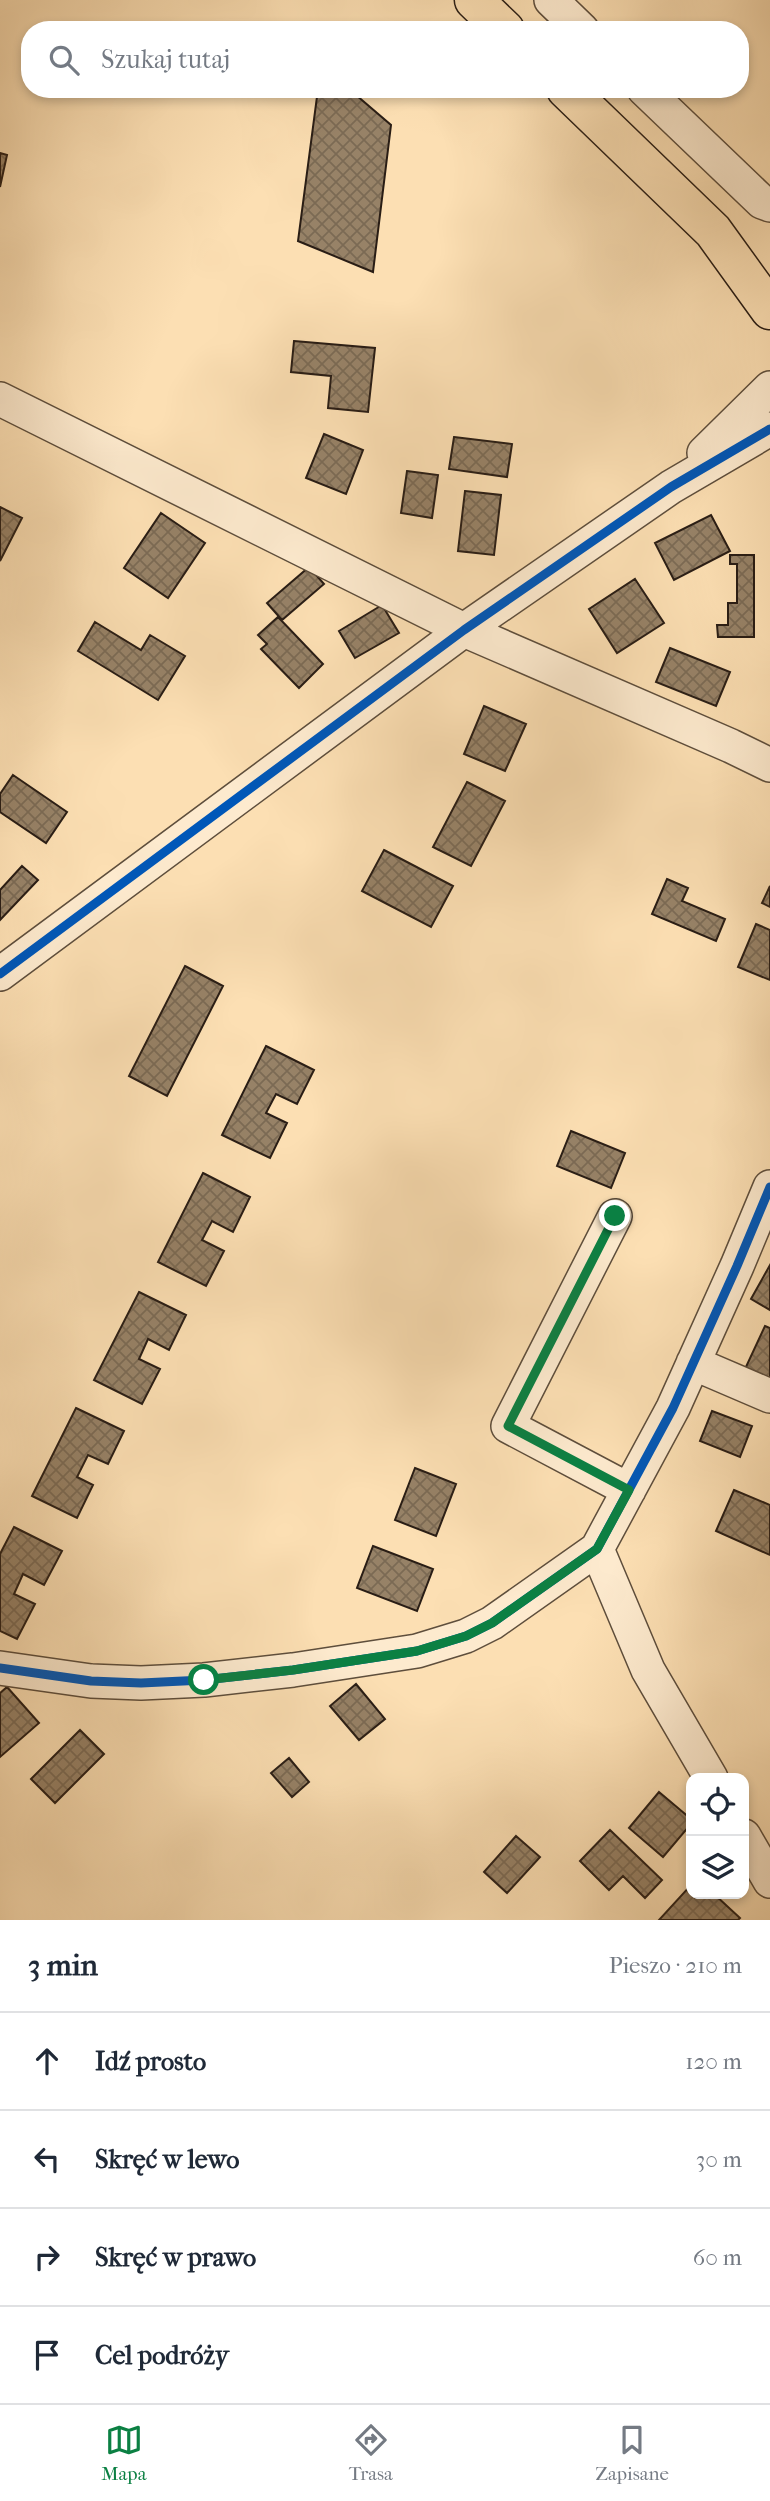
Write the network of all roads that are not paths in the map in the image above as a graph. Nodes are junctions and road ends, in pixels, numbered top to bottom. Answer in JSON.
{"nodes":[{"id":1,"x":474,"y":0,"type":"edge"},
{"id":2,"x":551,"y":0,"type":"edge"},
{"id":3,"x":496,"y":21,"type":"edge"},
{"id":4,"x":573,"y":21,"type":"edge"},
{"id":5,"x":575,"y":98,"type":"edge"},
{"id":6,"x":653,"y":98,"type":"edge"},
{"id":7,"x":770,"y":205,"type":"edge"},
{"id":8,"x":713,"y":232,"type":"junction"},
{"id":9,"x":770,"y":266,"type":"edge"},
{"id":10,"x":770,"y":310,"type":"edge"},
{"id":11,"x":770,"y":388,"type":"edge"},
{"id":12,"x":0,"y":399,"type":"edge"},
{"id":13,"x":770,"y":429,"type":"edge"},
{"id":14,"x":671,"y":487,"type":"junction"},
{"id":15,"x":464,"y":630,"type":"junction"},
{"id":16,"x":770,"y":765,"type":"edge"},
{"id":17,"x":0,"y":974,"type":"edge"},
{"id":18,"x":770,"y":1187,"type":"edge"},
{"id":19,"x":615,"y":1216,"type":"dead end"},
{"id":20,"x":694,"y":1363,"type":"junction"},
{"id":21,"x":770,"y":1396,"type":"edge"},
{"id":22,"x":629,"y":1490,"type":"junction"},
{"id":23,"x":597,"y":1549,"type":"junction"},
{"id":24,"x":0,"y":1668,"type":"edge"},
{"id":25,"x":707,"y":1773,"type":"edge"},
{"id":26,"x":749,"y":1845,"type":"edge"},
{"id":27,"x":770,"y":1881,"type":"edge"}],
"edges":[{"from":1,"to":3,"type":"main road"},
{"from":2,"to":4,"type":"street"},
{"from":5,"to":8,"type":"main road"},
{"from":6,"to":7,"type":"street"},
{"from":8,"to":9,"type":"main road"},
{"from":8,"to":10,"type":"main road"},
{"from":11,"to":14,"type":"street"},
{"from":12,"to":15,"type":"street"},
{"from":13,"to":14,"type":"street"},
{"from":14,"to":15,"type":"street"},
{"from":15,"to":16,"type":"street"},
{"from":15,"to":17,"type":"street"},
{"from":18,"to":20,"type":"street"},
{"from":19,"to":22,"type":"street"},
{"from":20,"to":21,"type":"street"},
{"from":20,"to":22,"type":"street"},
{"from":22,"to":23,"type":"street"},
{"from":23,"to":24,"type":"street"},
{"from":23,"to":25,"type":"street"},
{"from":26,"to":27,"type":"street"}]}
